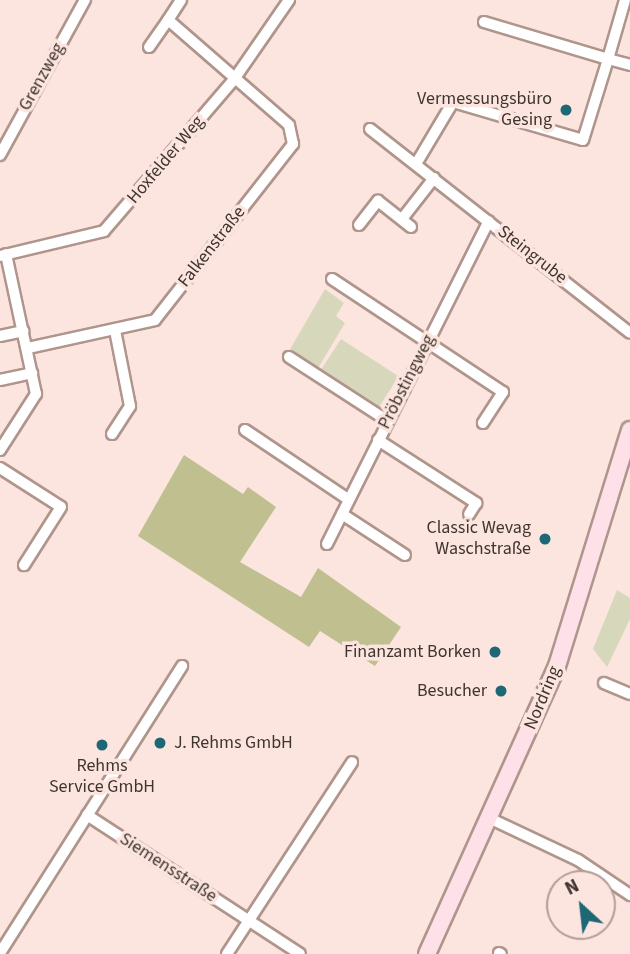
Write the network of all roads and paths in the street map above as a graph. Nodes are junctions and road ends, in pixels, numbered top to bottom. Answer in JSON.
{"nodes":[{"id":1,"x":85,"y":0,"type":"edge"},
{"id":2,"x":181,"y":0,"type":"edge"},
{"id":3,"x":289,"y":0,"type":"edge"},
{"id":4,"x":625,"y":0,"type":"edge"},
{"id":5,"x":168,"y":20,"type":"junction"},
{"id":6,"x":484,"y":22,"type":"dead end"},
{"id":7,"x":149,"y":47,"type":"dead end"},
{"id":8,"x":608,"y":59,"type":"junction"},
{"id":9,"x":630,"y":65,"type":"edge"},
{"id":10,"x":235,"y":78,"type":"junction"},
{"id":11,"x":370,"y":129,"type":"dead end"},
{"id":12,"x":5,"y":135,"type":"edge"},
{"id":13,"x":0,"y":155,"type":"edge"},
{"id":14,"x":416,"y":164,"type":"junction"},
{"id":15,"x":434,"y":178,"type":"junction"},
{"id":16,"x":489,"y":221,"type":"junction"},
{"id":17,"x":359,"y":225,"type":"dead end"},
{"id":18,"x":3,"y":255,"type":"edge"},
{"id":19,"x":331,"y":279,"type":"dead end"},
{"id":20,"x":115,"y":330,"type":"junction"},
{"id":21,"x":23,"y":331,"type":"junction"},
{"id":22,"x":630,"y":333,"type":"edge"},
{"id":23,"x":0,"y":336,"type":"edge"},
{"id":24,"x":428,"y":342,"type":"junction"},
{"id":25,"x":27,"y":348,"type":"junction"},
{"id":26,"x":289,"y":357,"type":"dead end"},
{"id":27,"x":32,"y":373,"type":"junction"},
{"id":28,"x":0,"y":380,"type":"edge"},
{"id":29,"x":388,"y":421,"type":"junction"},
{"id":30,"x":483,"y":423,"type":"dead end"},
{"id":31,"x":0,"y":429,"type":"edge"},
{"id":32,"x":245,"y":430,"type":"dead end"},
{"id":33,"x":630,"y":430,"type":"edge"},
{"id":34,"x":12,"y":432,"type":"junction"},
{"id":35,"x":112,"y":434,"type":"dead end"},
{"id":36,"x":379,"y":440,"type":"junction"},
{"id":37,"x":0,"y":450,"type":"edge"},
{"id":38,"x":0,"y":468,"type":"edge"},
{"id":39,"x":349,"y":500,"type":"junction"},
{"id":40,"x":342,"y":514,"type":"junction"},
{"id":41,"x":469,"y":514,"type":"dead end"},
{"id":42,"x":327,"y":544,"type":"dead end"},
{"id":43,"x":405,"y":555,"type":"dead end"},
{"id":44,"x":24,"y":565,"type":"dead end"},
{"id":45,"x":182,"y":666,"type":"dead end"},
{"id":46,"x":604,"y":682,"type":"dead end"},
{"id":47,"x":630,"y":694,"type":"edge"},
{"id":48,"x":352,"y":762,"type":"dead end"},
{"id":49,"x":87,"y":815,"type":"junction"},
{"id":50,"x":489,"y":818,"type":"junction"},
{"id":51,"x":630,"y":895,"type":"edge"},
{"id":52,"x":249,"y":921,"type":"junction"},
{"id":53,"x":0,"y":953,"type":"edge"},
{"id":54,"x":227,"y":954,"type":"edge"},
{"id":55,"x":300,"y":954,"type":"edge"},
{"id":56,"x":427,"y":954,"type":"edge"}],
"edges":[{"from":1,"to":12,"type":"street","name":"Grenzweg"},
{"from":2,"to":5,"type":"street"},
{"from":3,"to":10,"type":"street","name":"Hoxfelder Weg"},
{"from":4,"to":8,"type":"street"},
{"from":5,"to":7,"type":"street"},
{"from":5,"to":10,"type":"street","name":"Falkenstraße"},
{"from":6,"to":8,"type":"street"},
{"from":8,"to":9,"type":"street"},
{"from":8,"to":14,"type":"street"},
{"from":10,"to":18,"type":"street","name":"Hoxfelder Weg"},
{"from":10,"to":20,"type":"street","name":"Falkenstraße"},
{"from":11,"to":14,"type":"street","name":"Steingrube"},
{"from":12,"to":13,"type":"street","name":"Grenzweg"},
{"from":14,"to":15,"type":"street","name":"Steingrube"},
{"from":15,"to":16,"type":"street","name":"Steingrube"},
{"from":15,"to":17,"type":"street"},
{"from":16,"to":22,"type":"street","name":"Steingrube"},
{"from":16,"to":24,"type":"street","name":"Pröbstingweg"},
{"from":18,"to":21,"type":"street"},
{"from":19,"to":24,"type":"street"},
{"from":20,"to":25,"type":"street","name":"Falkenstraße"},
{"from":20,"to":35,"type":"street"},
{"from":21,"to":23,"type":"street"},
{"from":21,"to":25,"type":"street"},
{"from":24,"to":29,"type":"street","name":"Pröbstingweg"},
{"from":24,"to":30,"type":"street"},
{"from":25,"to":27,"type":"street"},
{"from":26,"to":29,"type":"street"},
{"from":27,"to":28,"type":"street"},
{"from":27,"to":34,"type":"street"},
{"from":29,"to":36,"type":"street","name":"Pröbstingweg"},
{"from":31,"to":34,"type":"street"},
{"from":32,"to":39,"type":"street"},
{"from":33,"to":50,"type":"main road","name":"Nordring"},
{"from":34,"to":37,"type":"street"},
{"from":36,"to":39,"type":"street","name":"Pröbstingweg"},
{"from":36,"to":41,"type":"street"},
{"from":38,"to":44,"type":"street"},
{"from":39,"to":40,"type":"street","name":"Pröbstingweg"},
{"from":40,"to":42,"type":"street","name":"Pröbstingweg"},
{"from":40,"to":43,"type":"street"},
{"from":45,"to":49,"type":"street"},
{"from":46,"to":47,"type":"street"},
{"from":48,"to":52,"type":"street"},
{"from":49,"to":52,"type":"street","name":"Siemensstraße"},
{"from":49,"to":53,"type":"street"},
{"from":50,"to":51,"type":"street"},
{"from":50,"to":56,"type":"main road","name":"Nordring"},
{"from":52,"to":54,"type":"street"},
{"from":52,"to":55,"type":"street","name":"Siemensstraße"}]}
